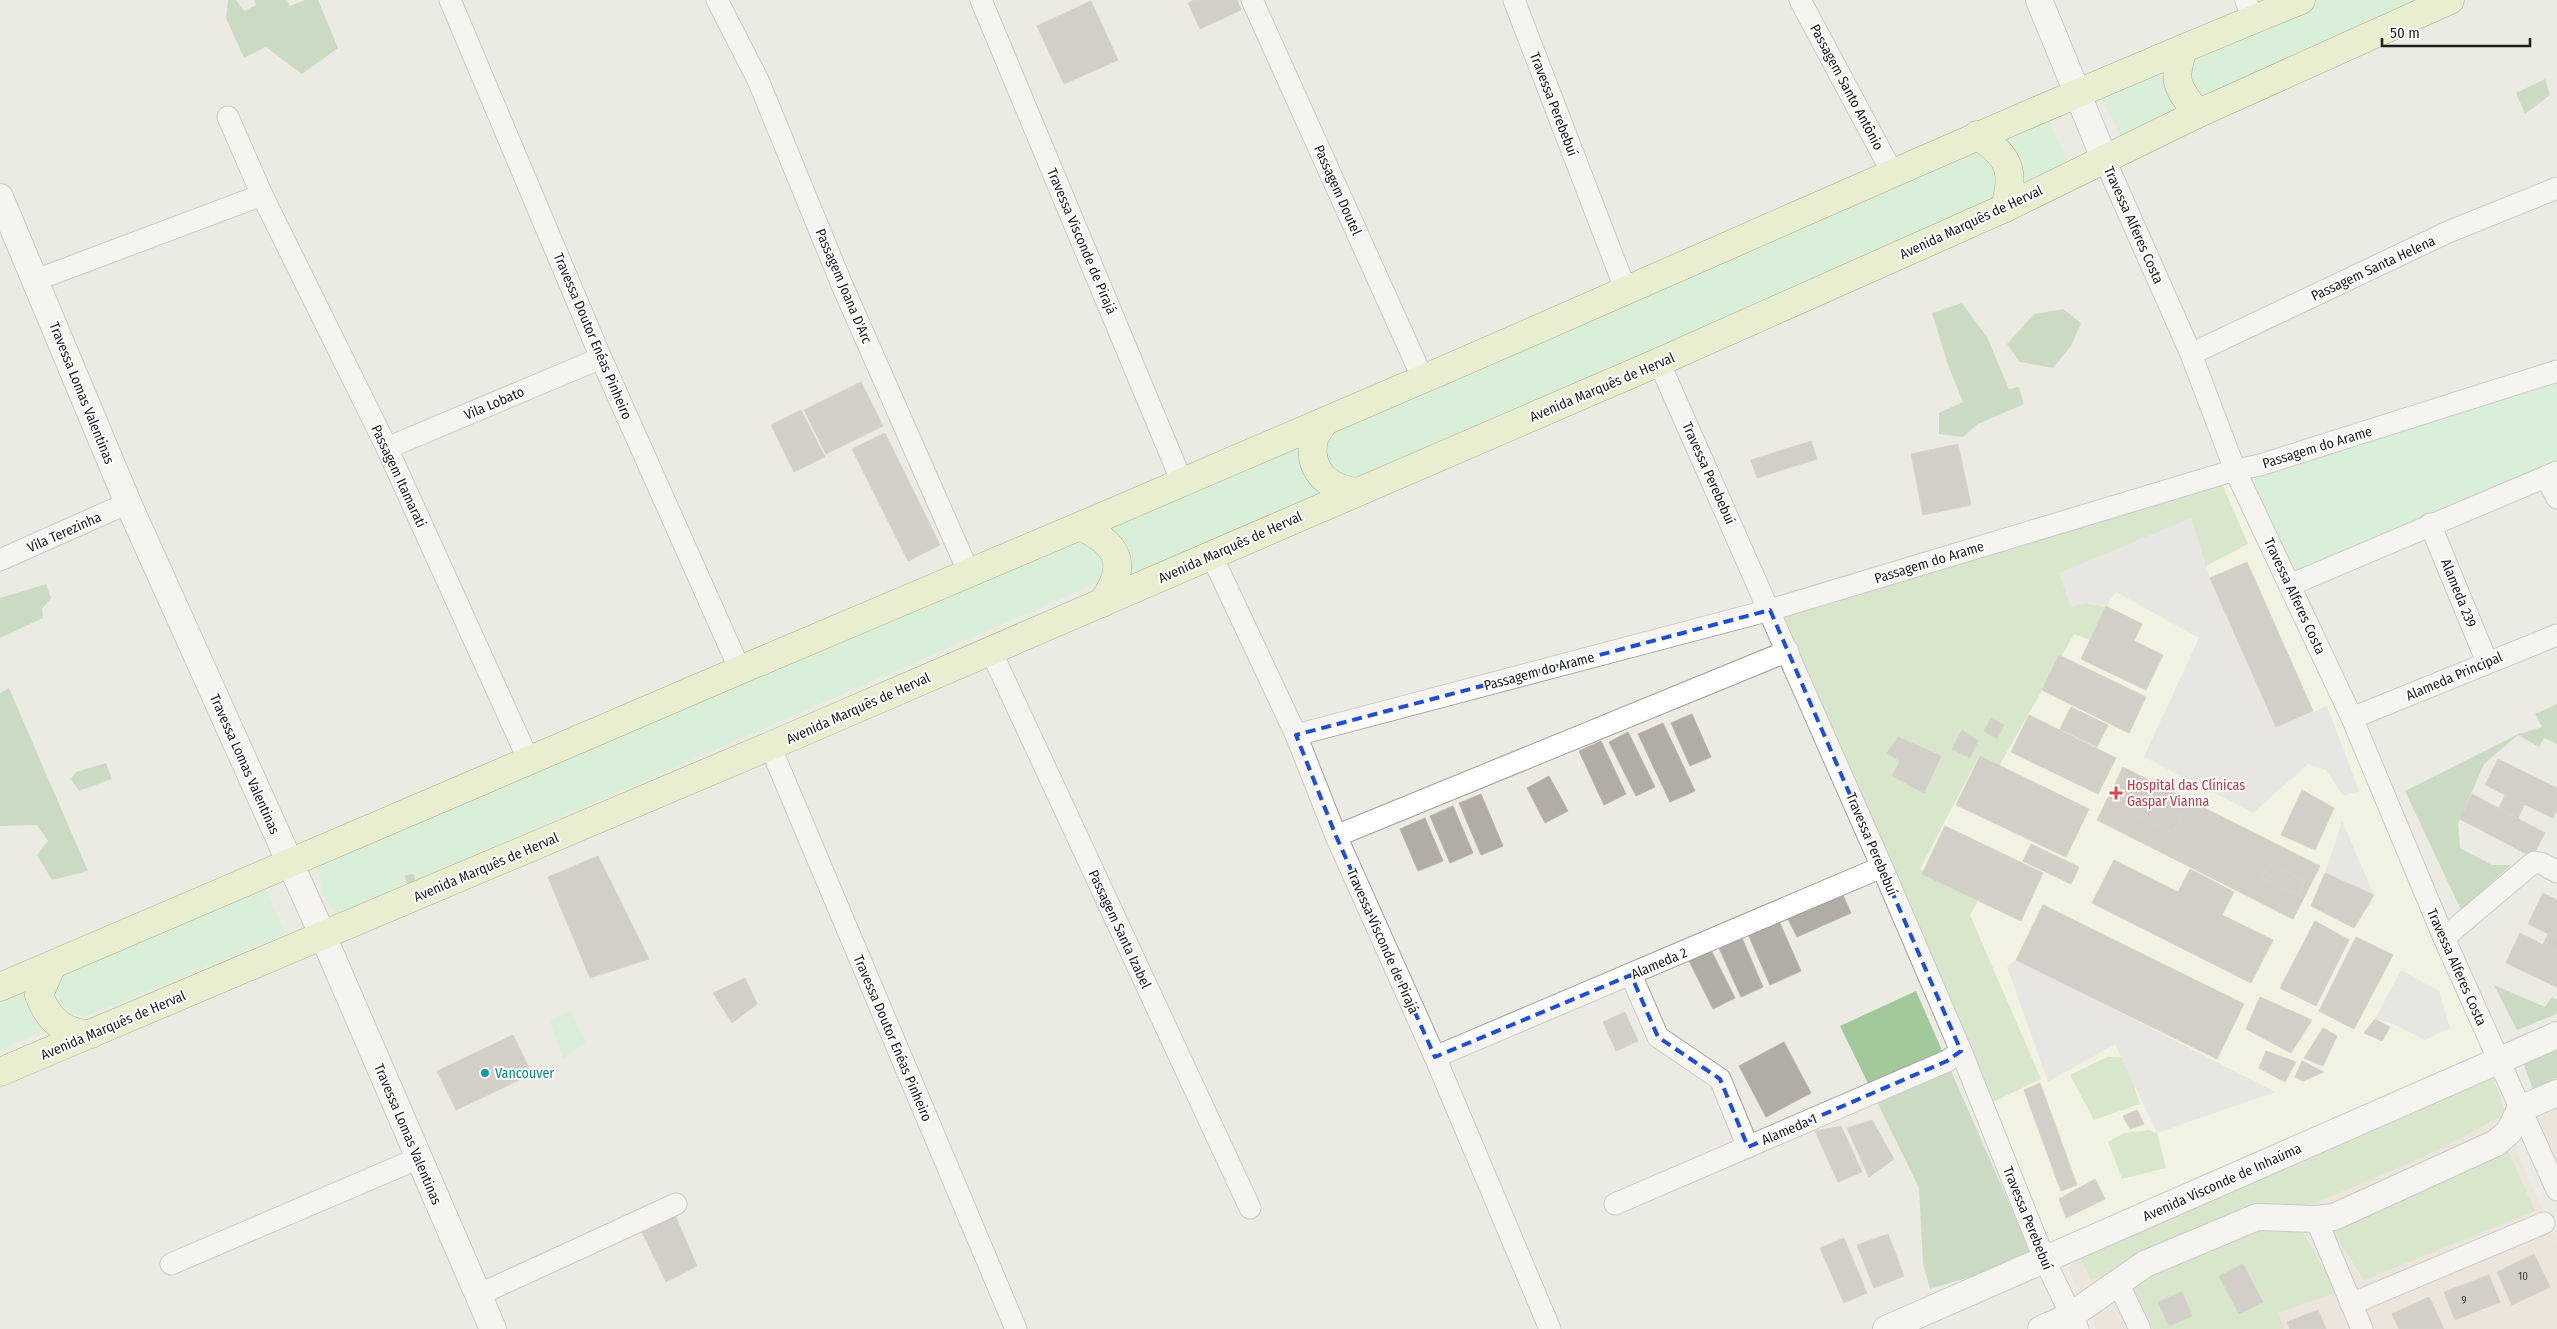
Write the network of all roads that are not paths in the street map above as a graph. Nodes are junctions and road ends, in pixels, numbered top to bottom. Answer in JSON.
{"nodes":[{"id":1,"x":450,"y":0,"type":"edge"},
{"id":2,"x":717,"y":0,"type":"edge"},
{"id":3,"x":981,"y":0,"type":"edge"},
{"id":4,"x":1252,"y":0,"type":"edge"},
{"id":5,"x":1514,"y":0,"type":"edge"},
{"id":6,"x":1800,"y":0,"type":"edge"},
{"id":7,"x":2039,"y":0,"type":"edge"},
{"id":8,"x":2301,"y":0,"type":"edge"},
{"id":9,"x":2450,"y":0,"type":"edge"},
{"id":10,"x":2249,"y":10,"type":"edge"},
{"id":11,"x":2183,"y":49,"type":"junction"},
{"id":12,"x":2077,"y":94,"type":"junction"},
{"id":13,"x":2197,"y":114,"type":"junction"},
{"id":14,"x":228,"y":117,"type":"dead end"},
{"id":15,"x":1977,"y":135,"type":"junction"},
{"id":16,"x":2104,"y":158,"type":"junction"},
{"id":17,"x":1893,"y":174,"type":"junction"},
{"id":18,"x":2557,"y":188,"type":"edge"},
{"id":19,"x":262,"y":195,"type":"junction"},
{"id":20,"x":0,"y":197,"type":"edge"},
{"id":21,"x":2005,"y":208,"type":"junction"},
{"id":22,"x":36,"y":280,"type":"junction"},
{"id":23,"x":1626,"y":291,"type":"junction"},
{"id":24,"x":2191,"y":354,"type":"junction"},
{"id":25,"x":601,"y":358,"type":"junction"},
{"id":26,"x":1659,"y":362,"type":"junction"},
{"id":27,"x":2557,"y":372,"type":"edge"},
{"id":28,"x":1423,"y":379,"type":"junction"},
{"id":29,"x":1323,"y":423,"type":"junction"},
{"id":30,"x":387,"y":448,"type":"junction"},
{"id":31,"x":2235,"y":470,"type":"junction"},
{"id":32,"x":2551,"y":474,"type":"edge"},
{"id":33,"x":1182,"y":482,"type":"junction"},
{"id":34,"x":1358,"y":492,"type":"junction"},
{"id":35,"x":2557,"y":498,"type":"edge"},
{"id":36,"x":128,"y":503,"type":"junction"},
{"id":37,"x":2430,"y":524,"type":"junction"},
{"id":38,"x":1082,"y":526,"type":"junction"},
{"id":39,"x":1211,"y":554,"type":"junction"},
{"id":40,"x":0,"y":560,"type":"edge"},
{"id":41,"x":969,"y":573,"type":"junction"},
{"id":42,"x":2290,"y":585,"type":"junction"},
{"id":43,"x":1102,"y":603,"type":"junction"},
{"id":44,"x":1770,"y":610,"type":"junction"},
{"id":45,"x":2557,"y":635,"type":"edge"},
{"id":46,"x":990,"y":649,"type":"junction"},
{"id":47,"x":1788,"y":651,"type":"junction"},
{"id":48,"x":2487,"y":662,"type":"junction"},
{"id":49,"x":740,"y":670,"type":"junction"},
{"id":50,"x":2352,"y":718,"type":"junction"},
{"id":51,"x":1296,"y":735,"type":"junction"},
{"id":52,"x":770,"y":746,"type":"junction"},
{"id":53,"x":529,"y":760,"type":"junction"},
{"id":54,"x":1336,"y":836,"type":"junction"},
{"id":55,"x":290,"y":865,"type":"junction"},
{"id":56,"x":1882,"y":867,"type":"junction"},
{"id":57,"x":2557,"y":872,"type":"edge"},
{"id":58,"x":323,"y":936,"type":"junction"},
{"id":59,"x":2444,"y":938,"type":"junction"},
{"id":60,"x":52,"y":965,"type":"junction"},
{"id":61,"x":1631,"y":975,"type":"junction"},
{"id":62,"x":0,"y":987,"type":"edge"},
{"id":63,"x":90,"y":1034,"type":"junction"},
{"id":64,"x":2557,"y":1035,"type":"edge"},
{"id":65,"x":1961,"y":1051,"type":"junction"},
{"id":66,"x":1435,"y":1057,"type":"junction"},
{"id":67,"x":2498,"y":1060,"type":"junction"},
{"id":68,"x":0,"y":1072,"type":"edge"},
{"id":69,"x":2557,"y":1093,"type":"edge"},
{"id":70,"x":2520,"y":1109,"type":"junction"},
{"id":71,"x":1748,"y":1147,"type":"junction"},
{"id":72,"x":419,"y":1158,"type":"junction"},
{"id":73,"x":2557,"y":1190,"type":"edge"},
{"id":74,"x":676,"y":1204,"type":"dead end"},
{"id":75,"x":1615,"y":1204,"type":"dead end"},
{"id":76,"x":1250,"y":1208,"type":"dead end"},
{"id":77,"x":2316,"y":1219,"type":"junction"},
{"id":78,"x":2544,"y":1223,"type":"dead end"},
{"id":79,"x":2045,"y":1261,"type":"junction"},
{"id":80,"x":170,"y":1264,"type":"dead end"},
{"id":81,"x":2118,"y":1283,"type":"junction"},
{"id":82,"x":478,"y":1295,"type":"junction"},
{"id":83,"x":2352,"y":1304,"type":"junction"},
{"id":84,"x":2074,"y":1322,"type":"edge"},
{"id":85,"x":493,"y":1329,"type":"edge"},
{"id":86,"x":1016,"y":1329,"type":"edge"},
{"id":87,"x":1550,"y":1329,"type":"edge"},
{"id":88,"x":1886,"y":1329,"type":"edge"},
{"id":89,"x":2041,"y":1329,"type":"edge"},
{"id":90,"x":2140,"y":1329,"type":"edge"},
{"id":91,"x":2362,"y":1329,"type":"edge"}],
"edges":[{"from":1,"to":25,"type":"street","name":"Travessa Doutor Enéas Pinheiro"},
{"from":2,"to":41,"type":"street","name":"Passagem Joana D'Arc"},
{"from":3,"to":33,"type":"street","name":"Travessa Visconde de Pirajá"},
{"from":4,"to":28,"type":"street","name":"Passagem Doutel"},
{"from":5,"to":23,"type":"street","name":"Travessa Perebebuí"},
{"from":6,"to":17,"type":"street","name":"Passagem Santo Antônio"},
{"from":7,"to":12,"type":"street","name":"Travessa Alferes Costa"},
{"from":8,"to":10,"type":"main road"},
{"from":9,"to":13,"type":"main road","name":"Avenida Marquês de Herval"},
{"from":10,"to":11,"type":"main road"},
{"from":11,"to":12,"type":"main road"},
{"from":11,"to":13,"type":"main road"},
{"from":12,"to":15,"type":"main road"},
{"from":12,"to":16,"type":"street","name":"Travessa Alferes Costa"},
{"from":13,"to":16,"type":"main road","name":"Avenida Marquês de Herval"},
{"from":14,"to":19,"type":"street","name":"Passagem Itamarati"},
{"from":15,"to":17,"type":"main road"},
{"from":15,"to":21,"type":"main road"},
{"from":16,"to":21,"type":"main road","name":"Avenida Marquês de Herval"},
{"from":16,"to":24,"type":"street","name":"Travessa Alferes Costa"},
{"from":17,"to":23,"type":"main road"},
{"from":18,"to":24,"type":"street","name":"Passagem Santa Helena"},
{"from":19,"to":22,"type":"street"},
{"from":19,"to":30,"type":"street","name":"Passagem Itamarati"},
{"from":20,"to":22,"type":"street","name":"Travessa Lomas Valentinas"},
{"from":21,"to":26,"type":"main road","name":"Avenida Marquês de Herval"},
{"from":22,"to":36,"type":"street","name":"Travessa Lomas Valentinas"},
{"from":23,"to":28,"type":"main road"},
{"from":24,"to":31,"type":"street","name":"Travessa Alferes Costa"},
{"from":25,"to":30,"type":"street","name":"Vila Lobato"},
{"from":25,"to":49,"type":"street","name":"Travessa Doutor Enéas Pinheiro"},
{"from":26,"to":34,"type":"main road","name":"Avenida Marquês de Herval"},
{"from":26,"to":44,"type":"street","name":"Travessa Perebebuí"},
{"from":27,"to":31,"type":"street","name":"Passagem do Arame"},
{"from":28,"to":29,"type":"main road"},
{"from":29,"to":33,"type":"main road"},
{"from":29,"to":34,"type":"main road"},
{"from":30,"to":53,"type":"street","name":"Passagem Itamarati"},
{"from":31,"to":42,"type":"street","name":"Travessa Alferes Costa"},
{"from":31,"to":44,"type":"street","name":"Passagem do Arame"},
{"from":32,"to":35,"type":"street"},
{"from":32,"to":37,"type":"street"},
{"from":33,"to":38,"type":"main road"},
{"from":34,"to":39,"type":"main road","name":"Avenida Marquês de Herval"},
{"from":36,"to":40,"type":"street","name":"Vila Terezinha"},
{"from":36,"to":55,"type":"street","name":"Travessa Lomas Valentinas"},
{"from":37,"to":42,"type":"street"},
{"from":37,"to":48,"type":"street","name":"Alameda 239"},
{"from":38,"to":41,"type":"main road"},
{"from":38,"to":43,"type":"main road"},
{"from":39,"to":43,"type":"main road","name":"Avenida Marquês de Herval"},
{"from":39,"to":51,"type":"street","name":"Travessa Visconde de Pirajá"},
{"from":41,"to":49,"type":"main road"},
{"from":42,"to":50,"type":"street","name":"Travessa Alferes Costa"},
{"from":43,"to":46,"type":"main road","name":"Avenida Marquês de Herval"},
{"from":44,"to":47,"type":"street","name":"Travessa Perebebuí"},
{"from":44,"to":51,"type":"street","name":"Passagem do Arame"},
{"from":45,"to":48,"type":"street","name":"Alameda Principal"},
{"from":46,"to":52,"type":"main road","name":"Avenida Marquês de Herval"},
{"from":46,"to":76,"type":"street","name":"Passagem Santa Izabel"},
{"from":47,"to":54,"type":"street"},
{"from":47,"to":56,"type":"street","name":"Travessa Perebebuí"},
{"from":48,"to":50,"type":"street","name":"Alameda Principal"},
{"from":49,"to":53,"type":"main road"},
{"from":50,"to":59,"type":"street","name":"Travessa Alferes Costa"},
{"from":51,"to":54,"type":"street","name":"Travessa Visconde de Pirajá"},
{"from":52,"to":58,"type":"main road","name":"Avenida Marquês de Herval"},
{"from":52,"to":86,"type":"street","name":"Travessa Doutor Enéas Pinheiro"},
{"from":53,"to":55,"type":"main road"},
{"from":54,"to":66,"type":"street","name":"Travessa Visconde de Pirajá"},
{"from":55,"to":58,"type":"street","name":"Travessa Lomas Valentinas"},
{"from":55,"to":60,"type":"main road"},
{"from":56,"to":61,"type":"street","name":"Alameda 2"},
{"from":56,"to":65,"type":"street","name":"Travessa Perebebuí"},
{"from":57,"to":59,"type":"street"},
{"from":58,"to":63,"type":"main road","name":"Avenida Marquês de Herval"},
{"from":58,"to":72,"type":"street","name":"Travessa Lomas Valentinas"},
{"from":59,"to":67,"type":"street","name":"Travessa Alferes Costa"},
{"from":60,"to":62,"type":"main road"},
{"from":60,"to":63,"type":"main road"},
{"from":61,"to":66,"type":"street","name":"Alameda 2"},
{"from":61,"to":71,"type":"street"},
{"from":63,"to":68,"type":"main road","name":"Avenida Marquês de Herval"},
{"from":64,"to":67,"type":"street","name":"Avenida Visconde de Inhaúma"},
{"from":65,"to":71,"type":"street","name":"Alameda 1"},
{"from":65,"to":79,"type":"street","name":"Travessa Perebebuí"},
{"from":66,"to":87,"type":"street","name":"Travessa Visconde de Pirajá"},
{"from":67,"to":70,"type":"street","name":"Travessa Alferes Costa"},
{"from":67,"to":79,"type":"street","name":"Avenida Visconde de Inhaúma"},
{"from":69,"to":70,"type":"street"},
{"from":70,"to":73,"type":"street","name":"Travessa Alferes Costa"},
{"from":70,"to":77,"type":"street"},
{"from":71,"to":75,"type":"street","name":"Alameda 1"},
{"from":72,"to":80,"type":"street"},
{"from":72,"to":82,"type":"street","name":"Travessa Lomas Valentinas"},
{"from":74,"to":82,"type":"street"},
{"from":77,"to":81,"type":"street"},
{"from":77,"to":83,"type":"street"},
{"from":78,"to":83,"type":"street"},
{"from":79,"to":84,"type":"street","name":"Travessa Perebebuí"},
{"from":79,"to":88,"type":"street","name":"Avenida Visconde de Inhaúma"},
{"from":81,"to":84,"type":"street"},
{"from":81,"to":90,"type":"street"},
{"from":82,"to":85,"type":"street","name":"Travessa Lomas Valentinas"},
{"from":83,"to":91,"type":"street"},
{"from":84,"to":89,"type":"street"}]}
